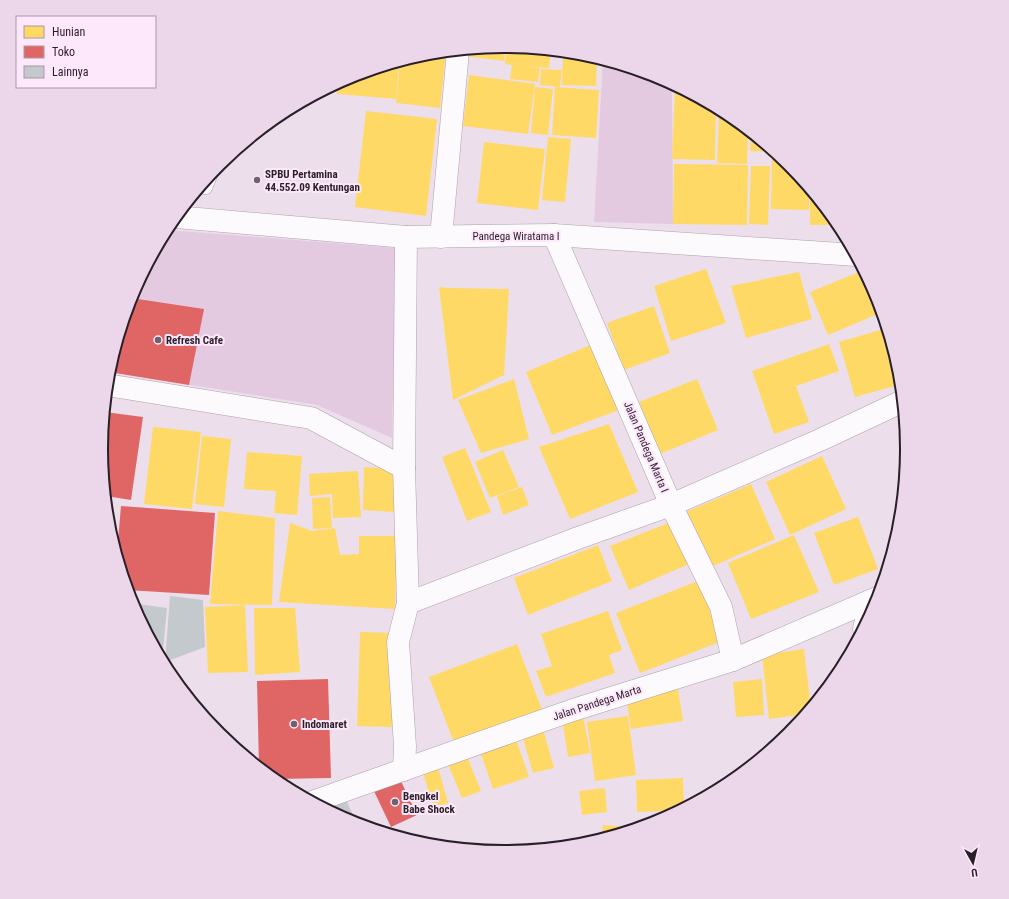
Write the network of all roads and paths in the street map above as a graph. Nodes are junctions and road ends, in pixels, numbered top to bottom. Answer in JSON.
{"nodes":[{"id":1,"x":458,"y":56,"type":"edge"},
{"id":2,"x":183,"y":218,"type":"edge"},
{"id":3,"x":554,"y":235,"type":"junction"},
{"id":4,"x":441,"y":237,"type":"junction"},
{"id":5,"x":406,"y":238,"type":"junction"},
{"id":6,"x":850,"y":256,"type":"edge"},
{"id":7,"x":113,"y":386,"type":"edge"},
{"id":8,"x":898,"y":403,"type":"edge"},
{"id":9,"x":404,"y":468,"type":"junction"},
{"id":10,"x":671,"y":505,"type":"junction"},
{"id":11,"x":871,"y":601,"type":"edge"},
{"id":12,"x":408,"y":603,"type":"junction"},
{"id":13,"x":734,"y":660,"type":"junction"},
{"id":14,"x":404,"y":770,"type":"junction"},
{"id":15,"x":319,"y":800,"type":"edge"}],
"edges":[{"from":1,"to":4,"type":"street"},
{"from":2,"to":5,"type":"street","name":"Pandega Wiratama I"},
{"from":3,"to":4,"type":"street","name":"Pandega Wiratama I"},
{"from":3,"to":6,"type":"street","name":"Pandega Wiratama I"},
{"from":3,"to":10,"type":"street","name":"Jalan Pandega Marta I"},
{"from":4,"to":5,"type":"street","name":"Pandega Wiratama I"},
{"from":5,"to":9,"type":"street"},
{"from":7,"to":9,"type":"street"},
{"from":8,"to":10,"type":"street"},
{"from":9,"to":12,"type":"street"},
{"from":10,"to":12,"type":"street"},
{"from":10,"to":13,"type":"street","name":"Jalan Pandega Marta I"},
{"from":11,"to":13,"type":"street","name":"Jalan Pandega Marta"},
{"from":12,"to":14,"type":"street"},
{"from":13,"to":14,"type":"street","name":"Jalan Pandega Marta"},
{"from":14,"to":15,"type":"street","name":"Jalan Pandega Marta"}]}
